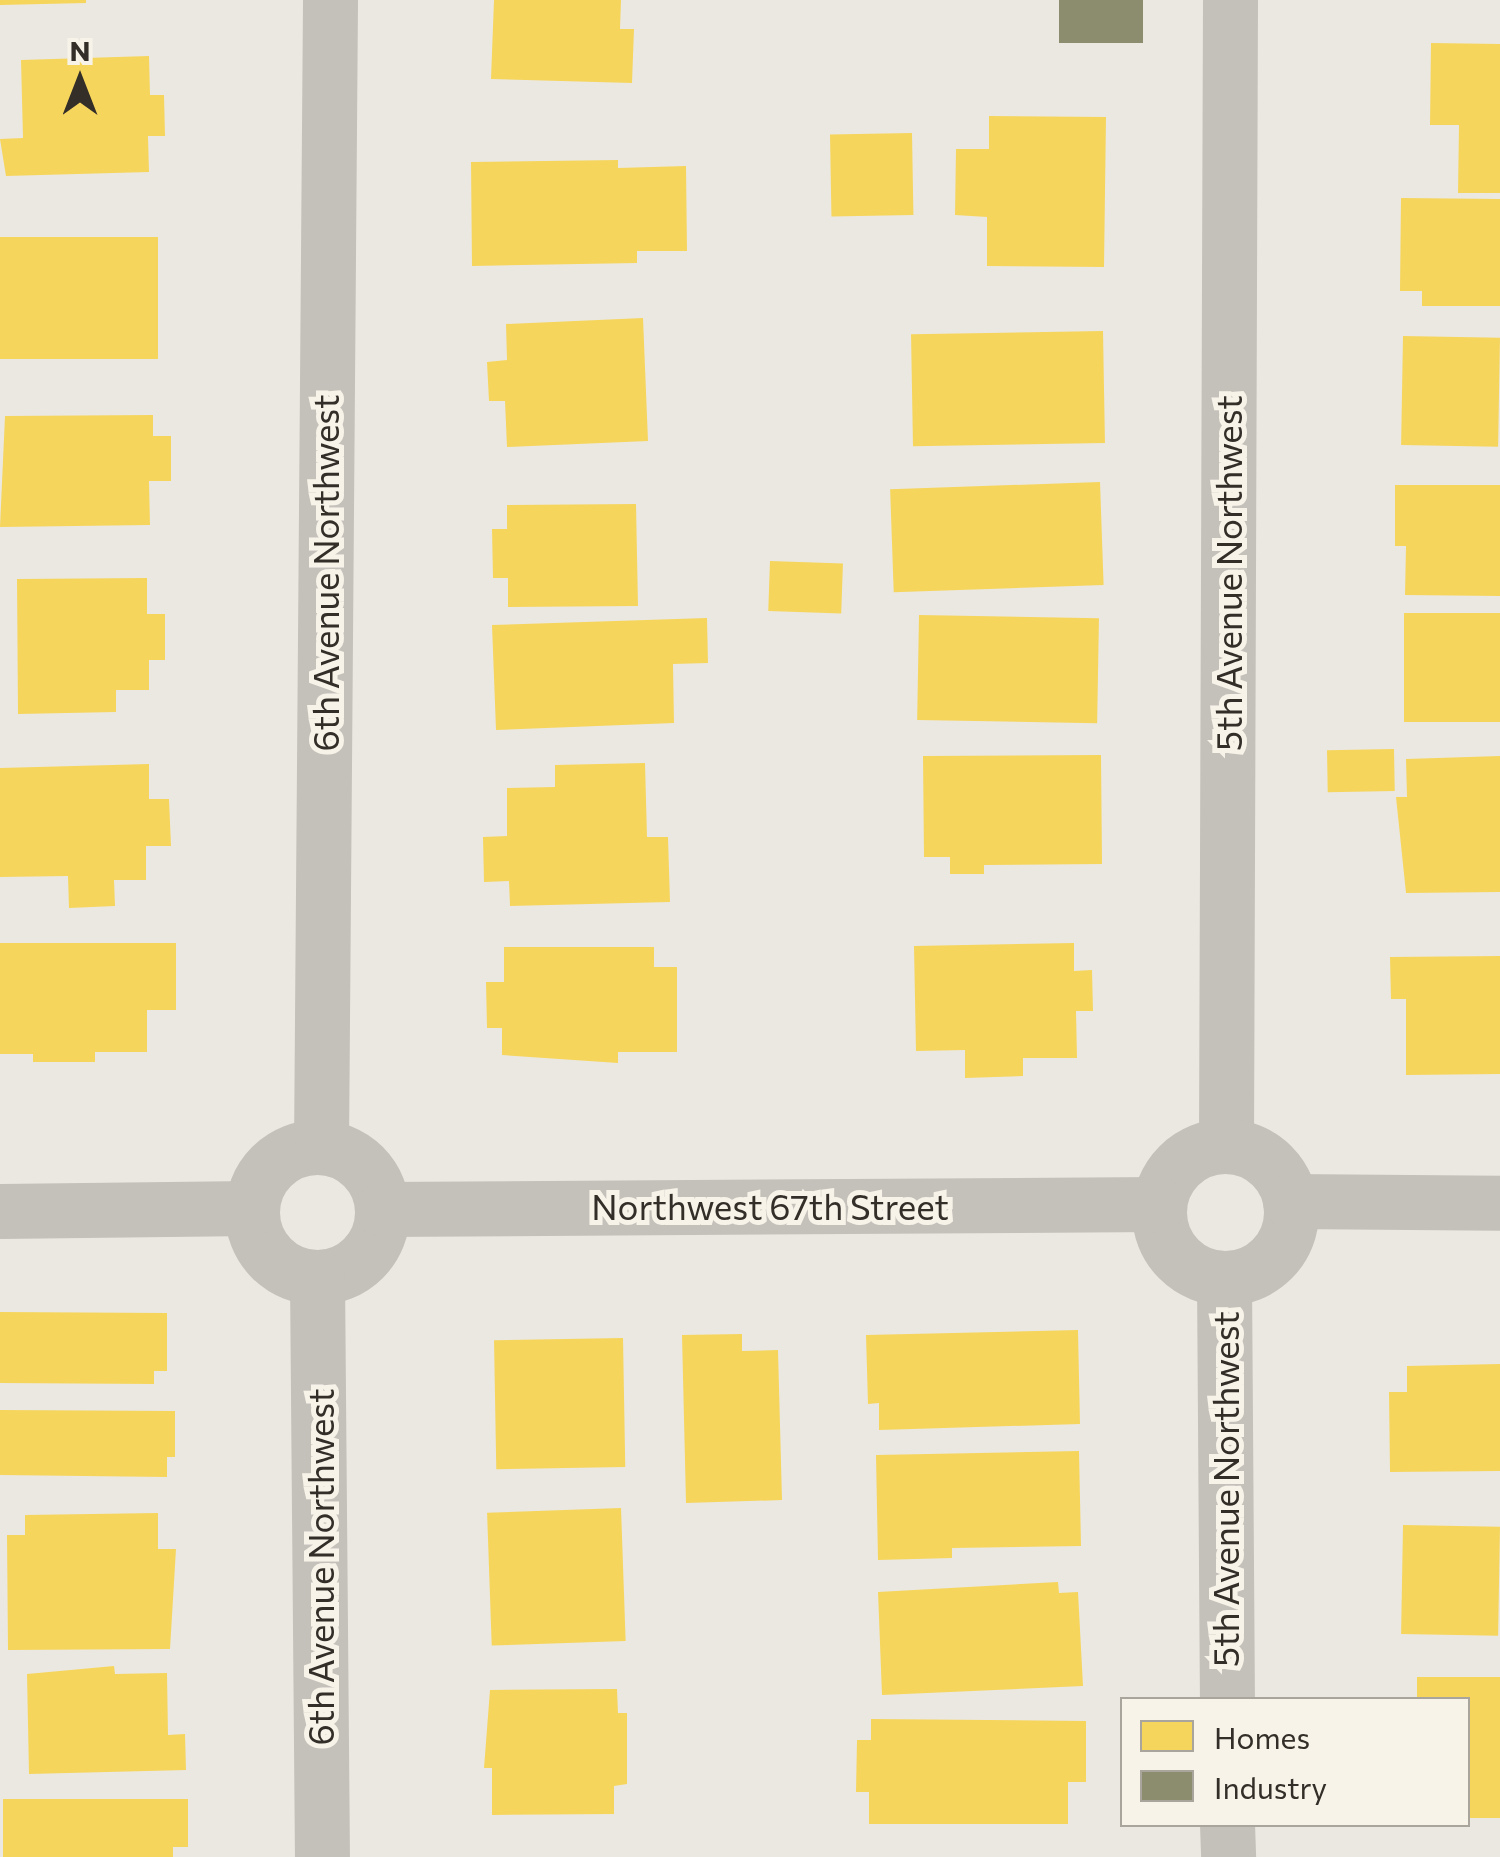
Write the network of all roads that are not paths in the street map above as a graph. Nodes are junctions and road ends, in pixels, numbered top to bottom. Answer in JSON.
{"nodes":[{"id":1,"x":330,"y":0,"type":"edge"},
{"id":2,"x":1230,"y":0,"type":"edge"},
{"id":3,"x":1226,"y":1145,"type":"junction"},
{"id":4,"x":321,"y":1147,"type":"junction"},
{"id":5,"x":1290,"y":1201,"type":"junction"},
{"id":6,"x":1500,"y":1203,"type":"edge"},
{"id":7,"x":1158,"y":1204,"type":"junction"},
{"id":8,"x":252,"y":1208,"type":"junction"},
{"id":9,"x":382,"y":1209,"type":"junction"},
{"id":10,"x":0,"y":1211,"type":"edge"},
{"id":11,"x":317,"y":1277,"type":"junction"},
{"id":12,"x":1224,"y":1278,"type":"junction"},
{"id":13,"x":1227,"y":1697,"type":"edge"},
{"id":14,"x":1228,"y":1827,"type":"edge"},
{"id":15,"x":322,"y":1857,"type":"edge"},
{"id":16,"x":1228,"y":1857,"type":"edge"}],
"edges":[{"from":1,"to":4,"type":"street","name":"6th Avenue Northwest"},
{"from":2,"to":3,"type":"street","name":"5th Avenue Northwest"},
{"from":3,"to":5,"type":"street"},
{"from":3,"to":7,"type":"street"},
{"from":4,"to":8,"type":"street"},
{"from":4,"to":9,"type":"street"},
{"from":5,"to":6,"type":"street"},
{"from":5,"to":12,"type":"street"},
{"from":7,"to":9,"type":"street","name":"Northwest 67th Street"},
{"from":7,"to":12,"type":"street"},
{"from":8,"to":10,"type":"street"},
{"from":8,"to":11,"type":"street"},
{"from":9,"to":11,"type":"street"},
{"from":11,"to":15,"type":"street","name":"6th Avenue Northwest"},
{"from":12,"to":13,"type":"street","name":"5th Avenue Northwest"},
{"from":14,"to":16,"type":"street"}]}
